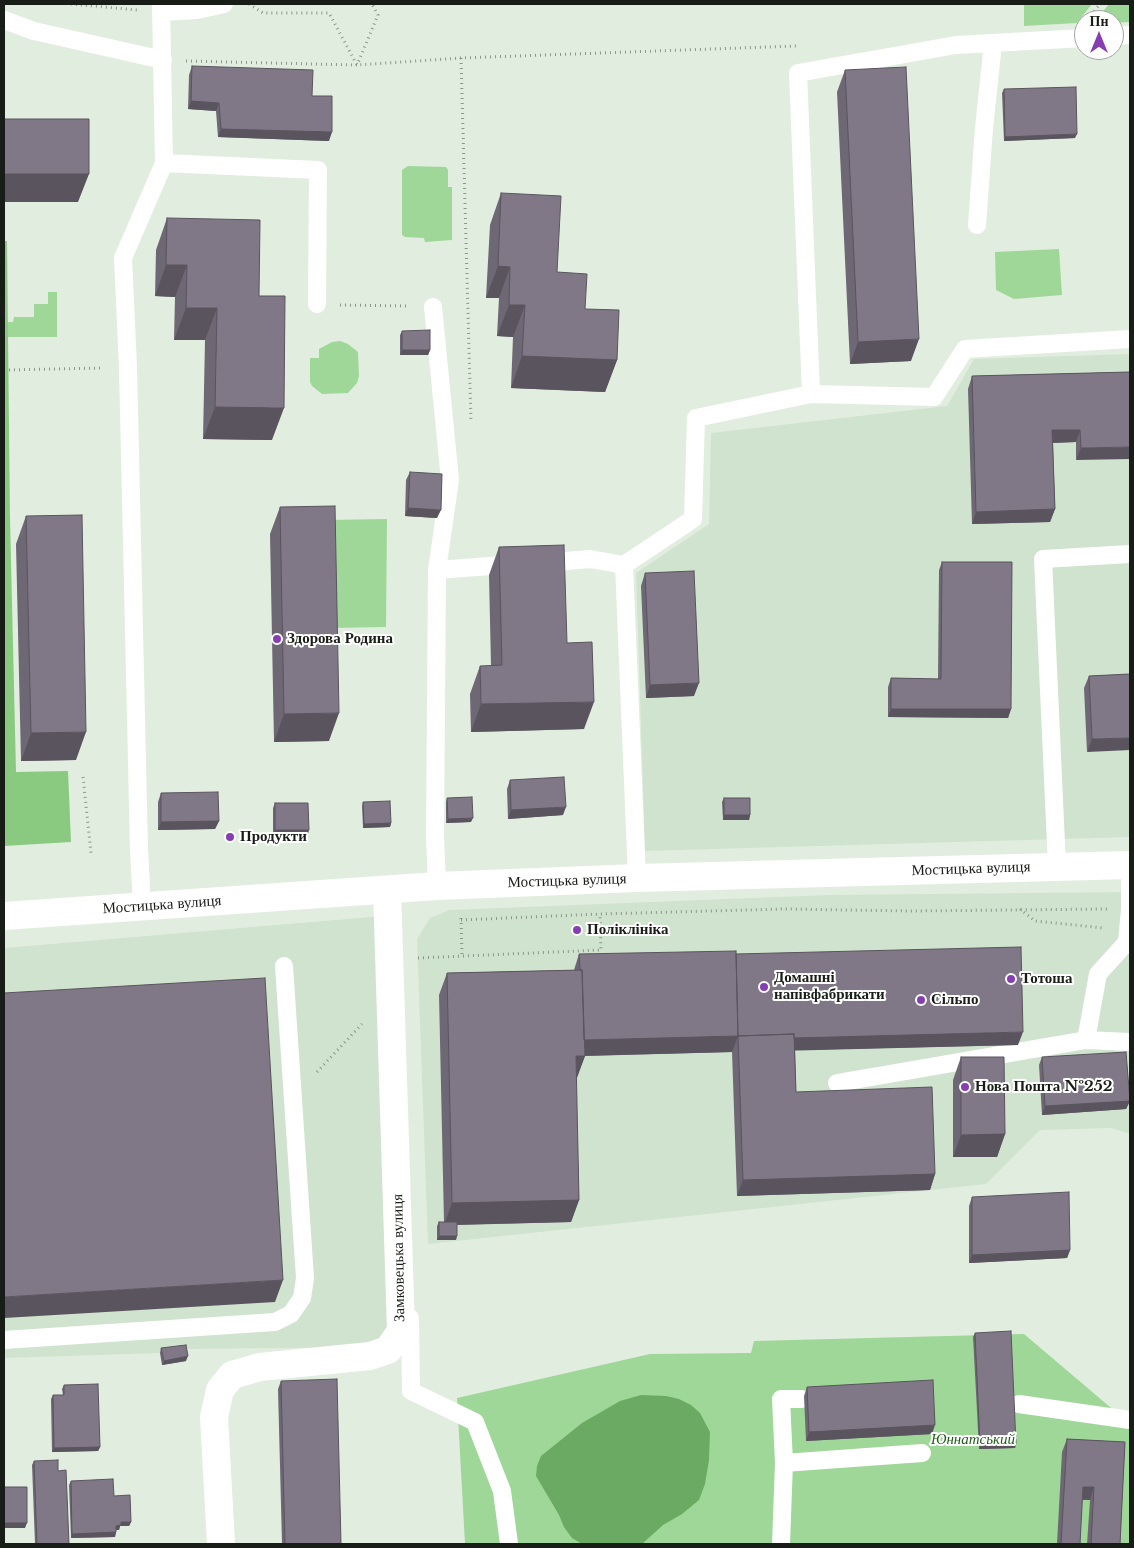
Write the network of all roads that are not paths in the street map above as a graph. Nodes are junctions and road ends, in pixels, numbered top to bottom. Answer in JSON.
{"nodes":[{"id":1,"x":224,"y":4,"type":"edge"},
{"id":2,"x":162,"y":8,"type":"edge"},
{"id":3,"x":4,"y":20,"type":"edge"},
{"id":4,"x":1074,"y":38,"type":"edge"},
{"id":5,"x":993,"y":42,"type":"junction"},
{"id":6,"x":163,"y":60,"type":"junction"},
{"id":7,"x":164,"y":164,"type":"junction"},
{"id":8,"x":977,"y":225,"type":"dead end"},
{"id":9,"x":317,"y":304,"type":"road end"},
{"id":10,"x":433,"y":307,"type":"road end"},
{"id":11,"x":1130,"y":339,"type":"edge"},
{"id":12,"x":811,"y":394,"type":"junction"},
{"id":13,"x":1130,"y":554,"type":"edge"},
{"id":14,"x":624,"y":565,"type":"junction"},
{"id":15,"x":437,"y":570,"type":"junction"},
{"id":16,"x":1130,"y":865,"type":"edge"},
{"id":17,"x":1057,"y":866,"type":"junction"},
{"id":18,"x":637,"y":878,"type":"junction"},
{"id":19,"x":437,"y":886,"type":"junction"},
{"id":20,"x":387,"y":890,"type":"junction"},
{"id":21,"x":142,"y":906,"type":"junction"},
{"id":22,"x":1130,"y":909,"type":"edge"},
{"id":23,"x":4,"y":916,"type":"edge"},
{"id":24,"x":284,"y":966,"type":"dead end"},
{"id":25,"x":1086,"y":1040,"type":"junction"},
{"id":26,"x":1130,"y":1042,"type":"edge"},
{"id":27,"x":837,"y":1082,"type":"dead end"},
{"id":28,"x":399,"y":1232,"type":"junction"},
{"id":29,"x":4,"y":1340,"type":"edge"},
{"id":30,"x":802,"y":1399,"type":"dead end"},
{"id":31,"x":1019,"y":1404,"type":"dead end"},
{"id":32,"x":1130,"y":1420,"type":"edge"},
{"id":33,"x":922,"y":1452,"type":"dead end"},
{"id":34,"x":784,"y":1463,"type":"junction"},
{"id":35,"x":221,"y":1544,"type":"edge"},
{"id":36,"x":509,"y":1544,"type":"edge"},
{"id":37,"x":781,"y":1544,"type":"edge"}],
"edges":[{"from":1,"to":2,"type":"lane"},
{"from":2,"to":6,"type":"lane"},
{"from":3,"to":6,"type":"lane"},
{"from":4,"to":5,"type":"lane"},
{"from":5,"to":8,"type":"lane"},
{"from":5,"to":12,"type":"lane"},
{"from":6,"to":7,"type":"lane"},
{"from":7,"to":9,"type":"lane"},
{"from":7,"to":21,"type":"lane"},
{"from":10,"to":15,"type":"lane"},
{"from":11,"to":12,"type":"lane"},
{"from":12,"to":14,"type":"lane"},
{"from":13,"to":17,"type":"lane"},
{"from":14,"to":15,"type":"lane"},
{"from":14,"to":18,"type":"lane"},
{"from":15,"to":19,"type":"lane"},
{"from":16,"to":17,"type":"street","name":"Мостицька вулиця"},
{"from":16,"to":22,"type":"lane"},
{"from":17,"to":18,"type":"street","name":"Мостицька вулиця"},
{"from":18,"to":19,"type":"street","name":"Мостицька вулиця"},
{"from":19,"to":20,"type":"street","name":"Мостицька вулиця"},
{"from":20,"to":21,"type":"street","name":"Мостицька вулиця"},
{"from":20,"to":28,"type":"street","name":"Замковецька вулиця"},
{"from":21,"to":23,"type":"street","name":"Мостицька вулиця"},
{"from":22,"to":25,"type":"lane"},
{"from":24,"to":29,"type":"lane"},
{"from":25,"to":26,"type":"lane"},
{"from":25,"to":27,"type":"lane"},
{"from":28,"to":35,"type":"street","name":"Замковецька вулиця"},
{"from":28,"to":36,"type":"lane"},
{"from":30,"to":34,"type":"lane"},
{"from":31,"to":32,"type":"lane"},
{"from":33,"to":34,"type":"lane"},
{"from":34,"to":37,"type":"lane"}]}
